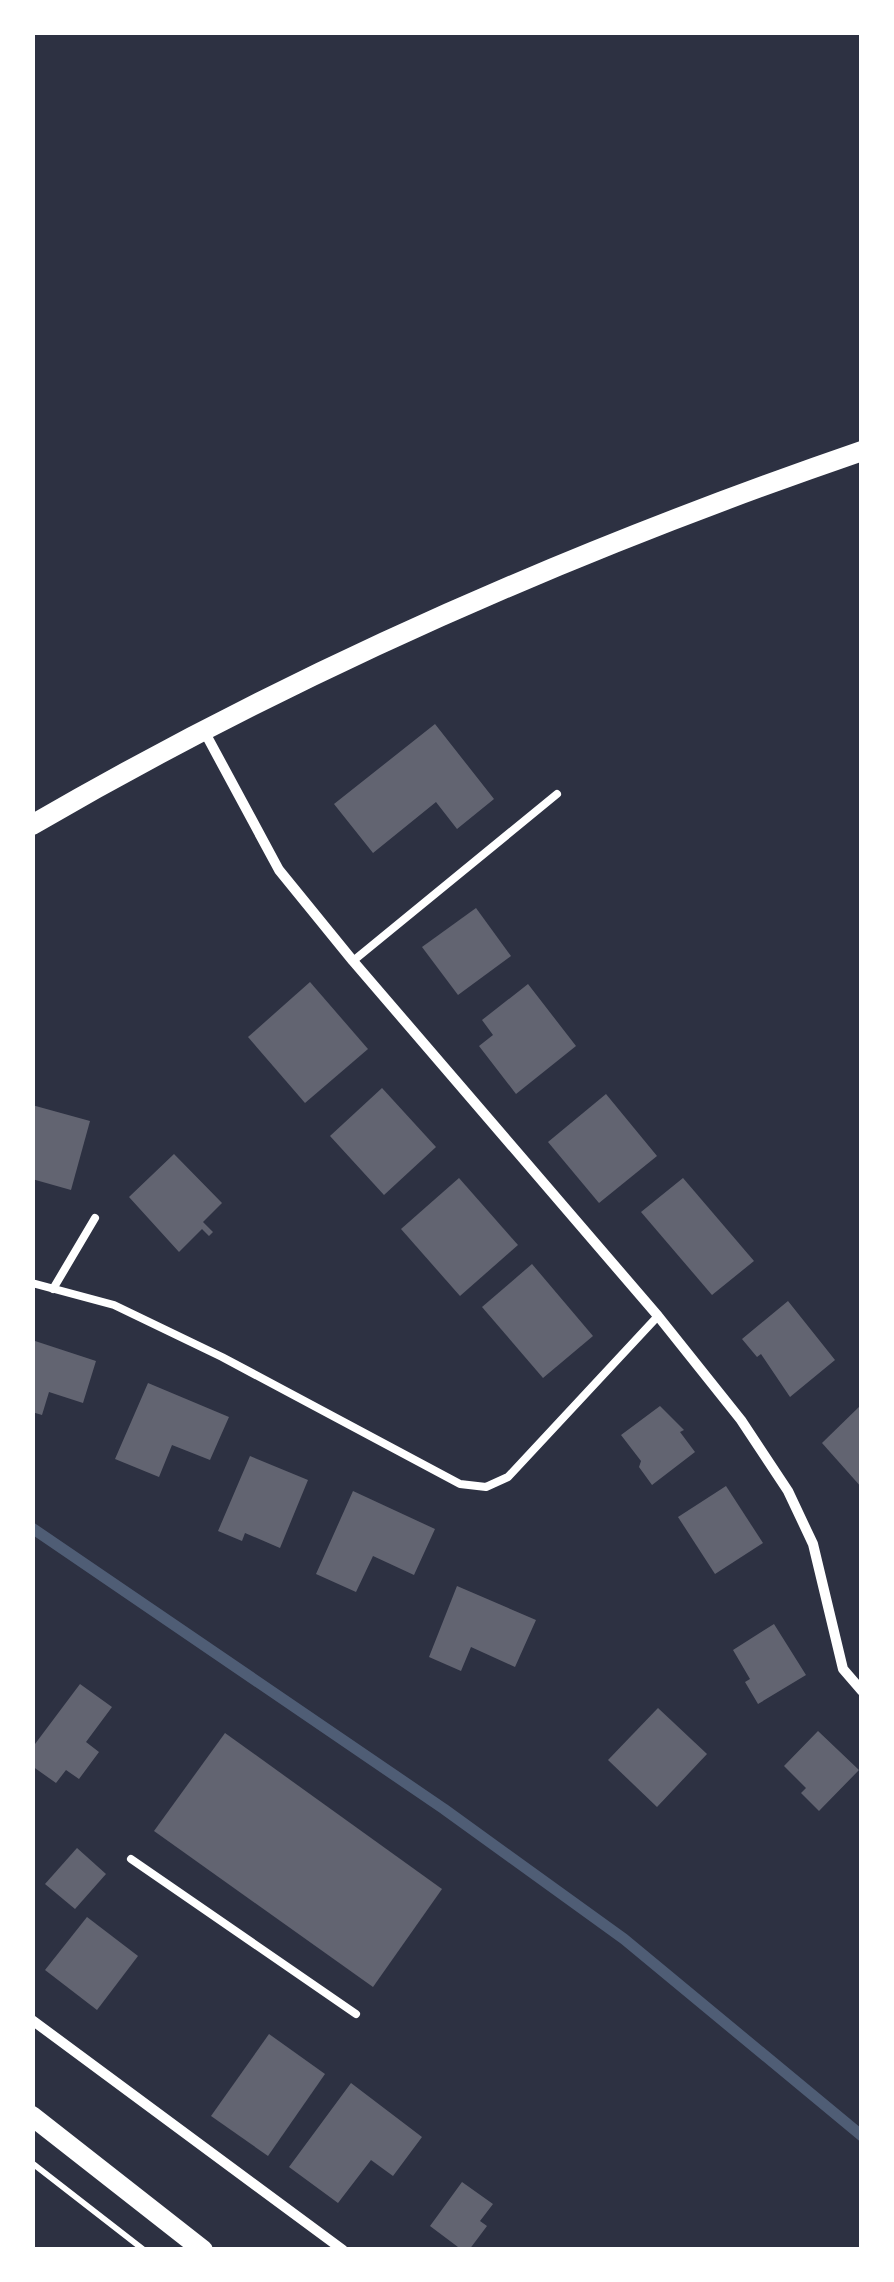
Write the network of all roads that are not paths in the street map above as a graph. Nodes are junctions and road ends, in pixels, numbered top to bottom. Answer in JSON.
{"nodes":[{"id":1,"x":862,"y":451,"type":"edge"},
{"id":2,"x":203,"y":729,"type":"junction"},
{"id":3,"x":557,"y":794,"type":"dead end"},
{"id":4,"x":32,"y":825,"type":"edge"},
{"id":5,"x":353,"y":961,"type":"junction"},
{"id":6,"x":95,"y":1218,"type":"dead end"},
{"id":7,"x":32,"y":1283,"type":"edge"},
{"id":8,"x":54,"y":1288,"type":"junction"},
{"id":9,"x":658,"y":1316,"type":"junction"},
{"id":10,"x":862,"y":1690,"type":"edge"},
{"id":11,"x":130,"y":1859,"type":"dead end"},
{"id":12,"x":356,"y":2014,"type":"dead end"},
{"id":13,"x":32,"y":2020,"type":"edge"},
{"id":14,"x":32,"y":2116,"type":"edge"},
{"id":15,"x":203,"y":2250,"type":"edge"},
{"id":16,"x":343,"y":2250,"type":"edge"}],
"edges":[{"from":1,"to":2,"type":"main road"},
{"from":2,"to":4,"type":"main road"},
{"from":2,"to":5,"type":"street"},
{"from":3,"to":5,"type":"lane"},
{"from":5,"to":9,"type":"street"},
{"from":6,"to":8,"type":"lane"},
{"from":7,"to":8,"type":"lane"},
{"from":8,"to":9,"type":"lane"},
{"from":9,"to":10,"type":"street"},
{"from":11,"to":12,"type":"lane"},
{"from":13,"to":16,"type":"street"},
{"from":14,"to":15,"type":"main road"}]}
